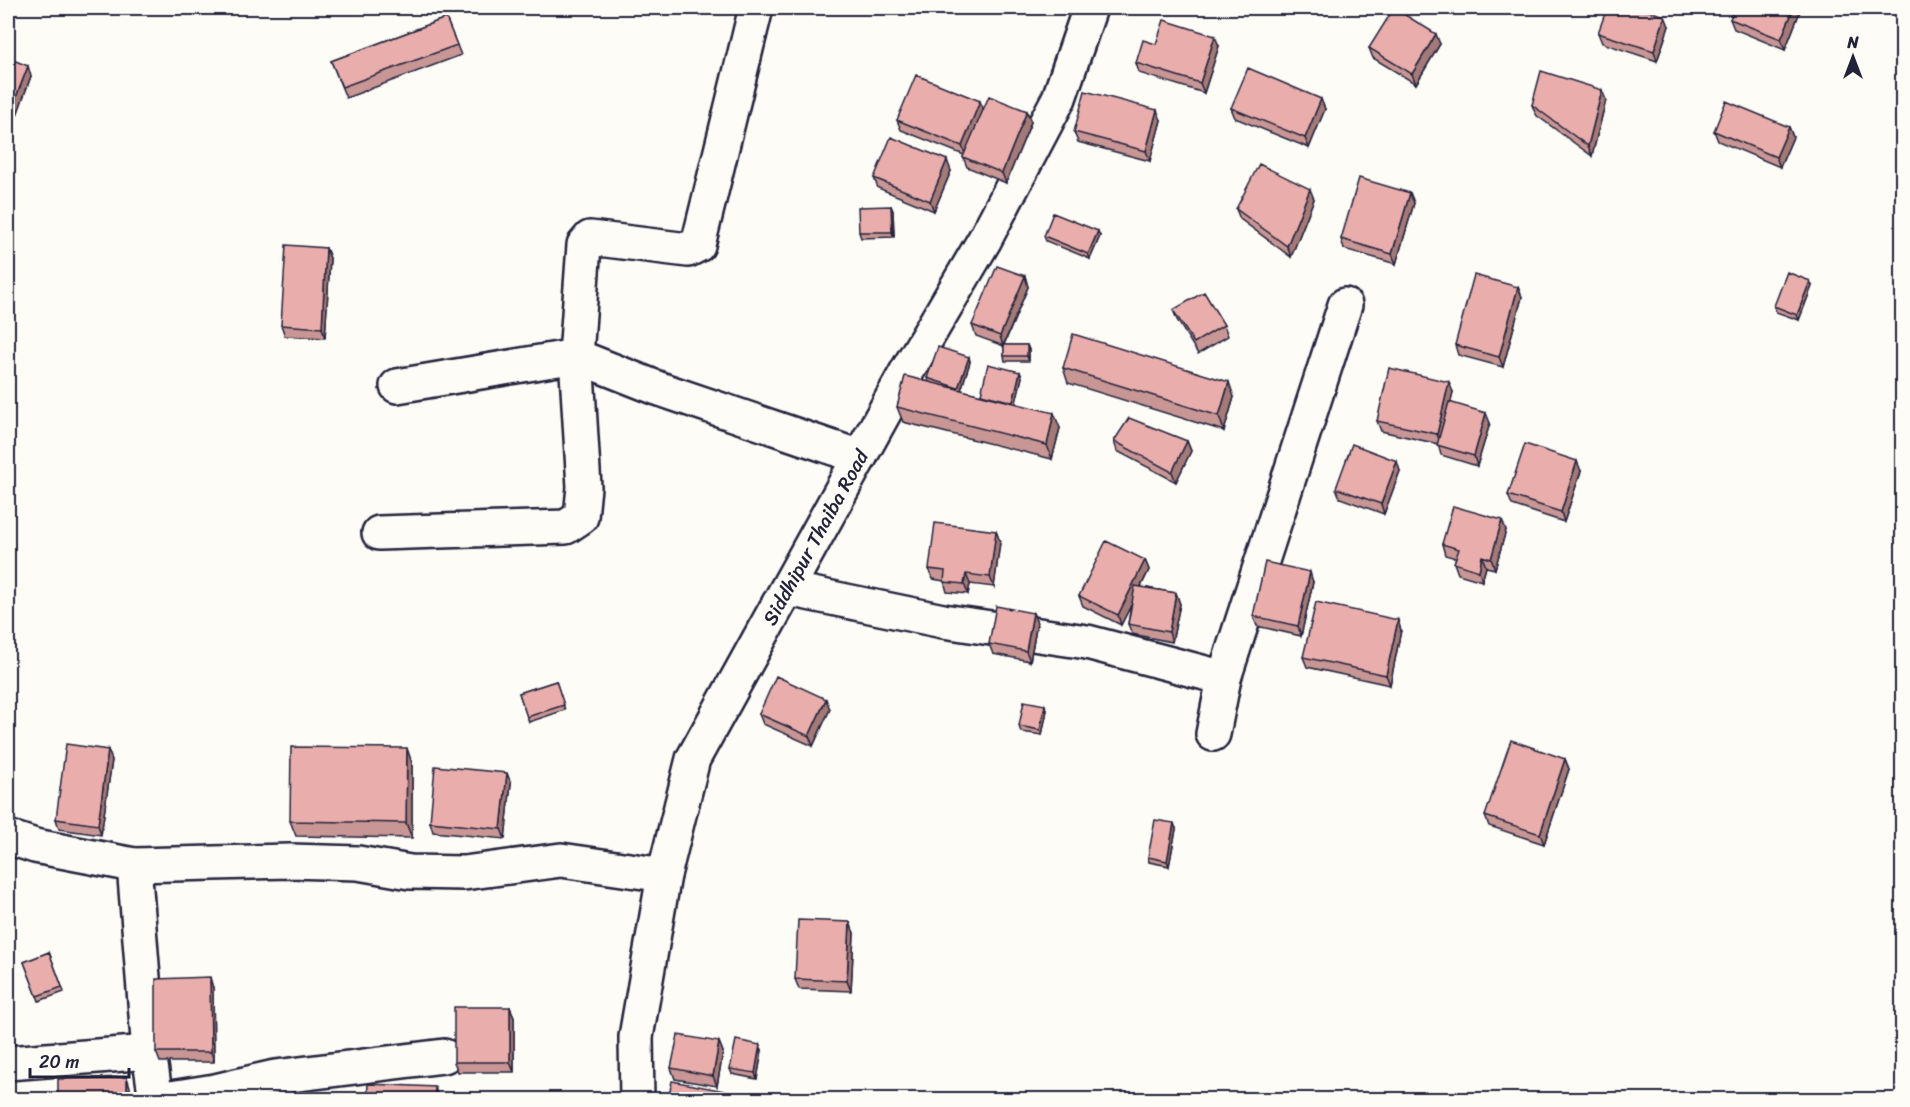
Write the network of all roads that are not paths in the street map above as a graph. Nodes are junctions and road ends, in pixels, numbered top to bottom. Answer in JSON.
{"nodes":[{"id":1,"x":756,"y":8,"type":"edge"},
{"id":2,"x":1090,"y":8,"type":"edge"},
{"id":3,"x":1345,"y":304,"type":"dead end"},
{"id":4,"x":576,"y":356,"type":"junction"},
{"id":5,"x":397,"y":386,"type":"dead end"},
{"id":6,"x":860,"y":457,"type":"junction"},
{"id":7,"x":379,"y":533,"type":"dead end"},
{"id":8,"x":788,"y":590,"type":"junction"},
{"id":9,"x":1224,"y":678,"type":"junction"},
{"id":10,"x":1213,"y":734,"type":"dead end"},
{"id":11,"x":8,"y":837,"type":"edge"},
{"id":12,"x":134,"y":864,"type":"junction"},
{"id":13,"x":664,"y":875,"type":"junction"},
{"id":14,"x":149,"y":1052,"type":"junction"},
{"id":15,"x":444,"y":1056,"type":"dead end"},
{"id":16,"x":8,"y":1063,"type":"edge"},
{"id":17,"x":157,"y":1100,"type":"edge"},
{"id":18,"x":637,"y":1100,"type":"edge"}],
"edges":[{"from":1,"to":4,"type":"street"},
{"from":2,"to":6,"type":"street","name":"Siddhipur Thaiba Road"},
{"from":3,"to":9,"type":"street"},
{"from":4,"to":5,"type":"street"},
{"from":4,"to":6,"type":"street"},
{"from":4,"to":7,"type":"street"},
{"from":6,"to":8,"type":"street","name":"Siddhipur Thaiba Road"},
{"from":8,"to":9,"type":"street"},
{"from":8,"to":13,"type":"street","name":"Siddhipur Thaiba Road"},
{"from":9,"to":10,"type":"street"},
{"from":11,"to":12,"type":"street"},
{"from":12,"to":13,"type":"street"},
{"from":12,"to":14,"type":"street"},
{"from":13,"to":18,"type":"street","name":"Siddhipur Thaiba Road"},
{"from":14,"to":16,"type":"street"},
{"from":14,"to":17,"type":"street"},
{"from":15,"to":17,"type":"street"}]}
